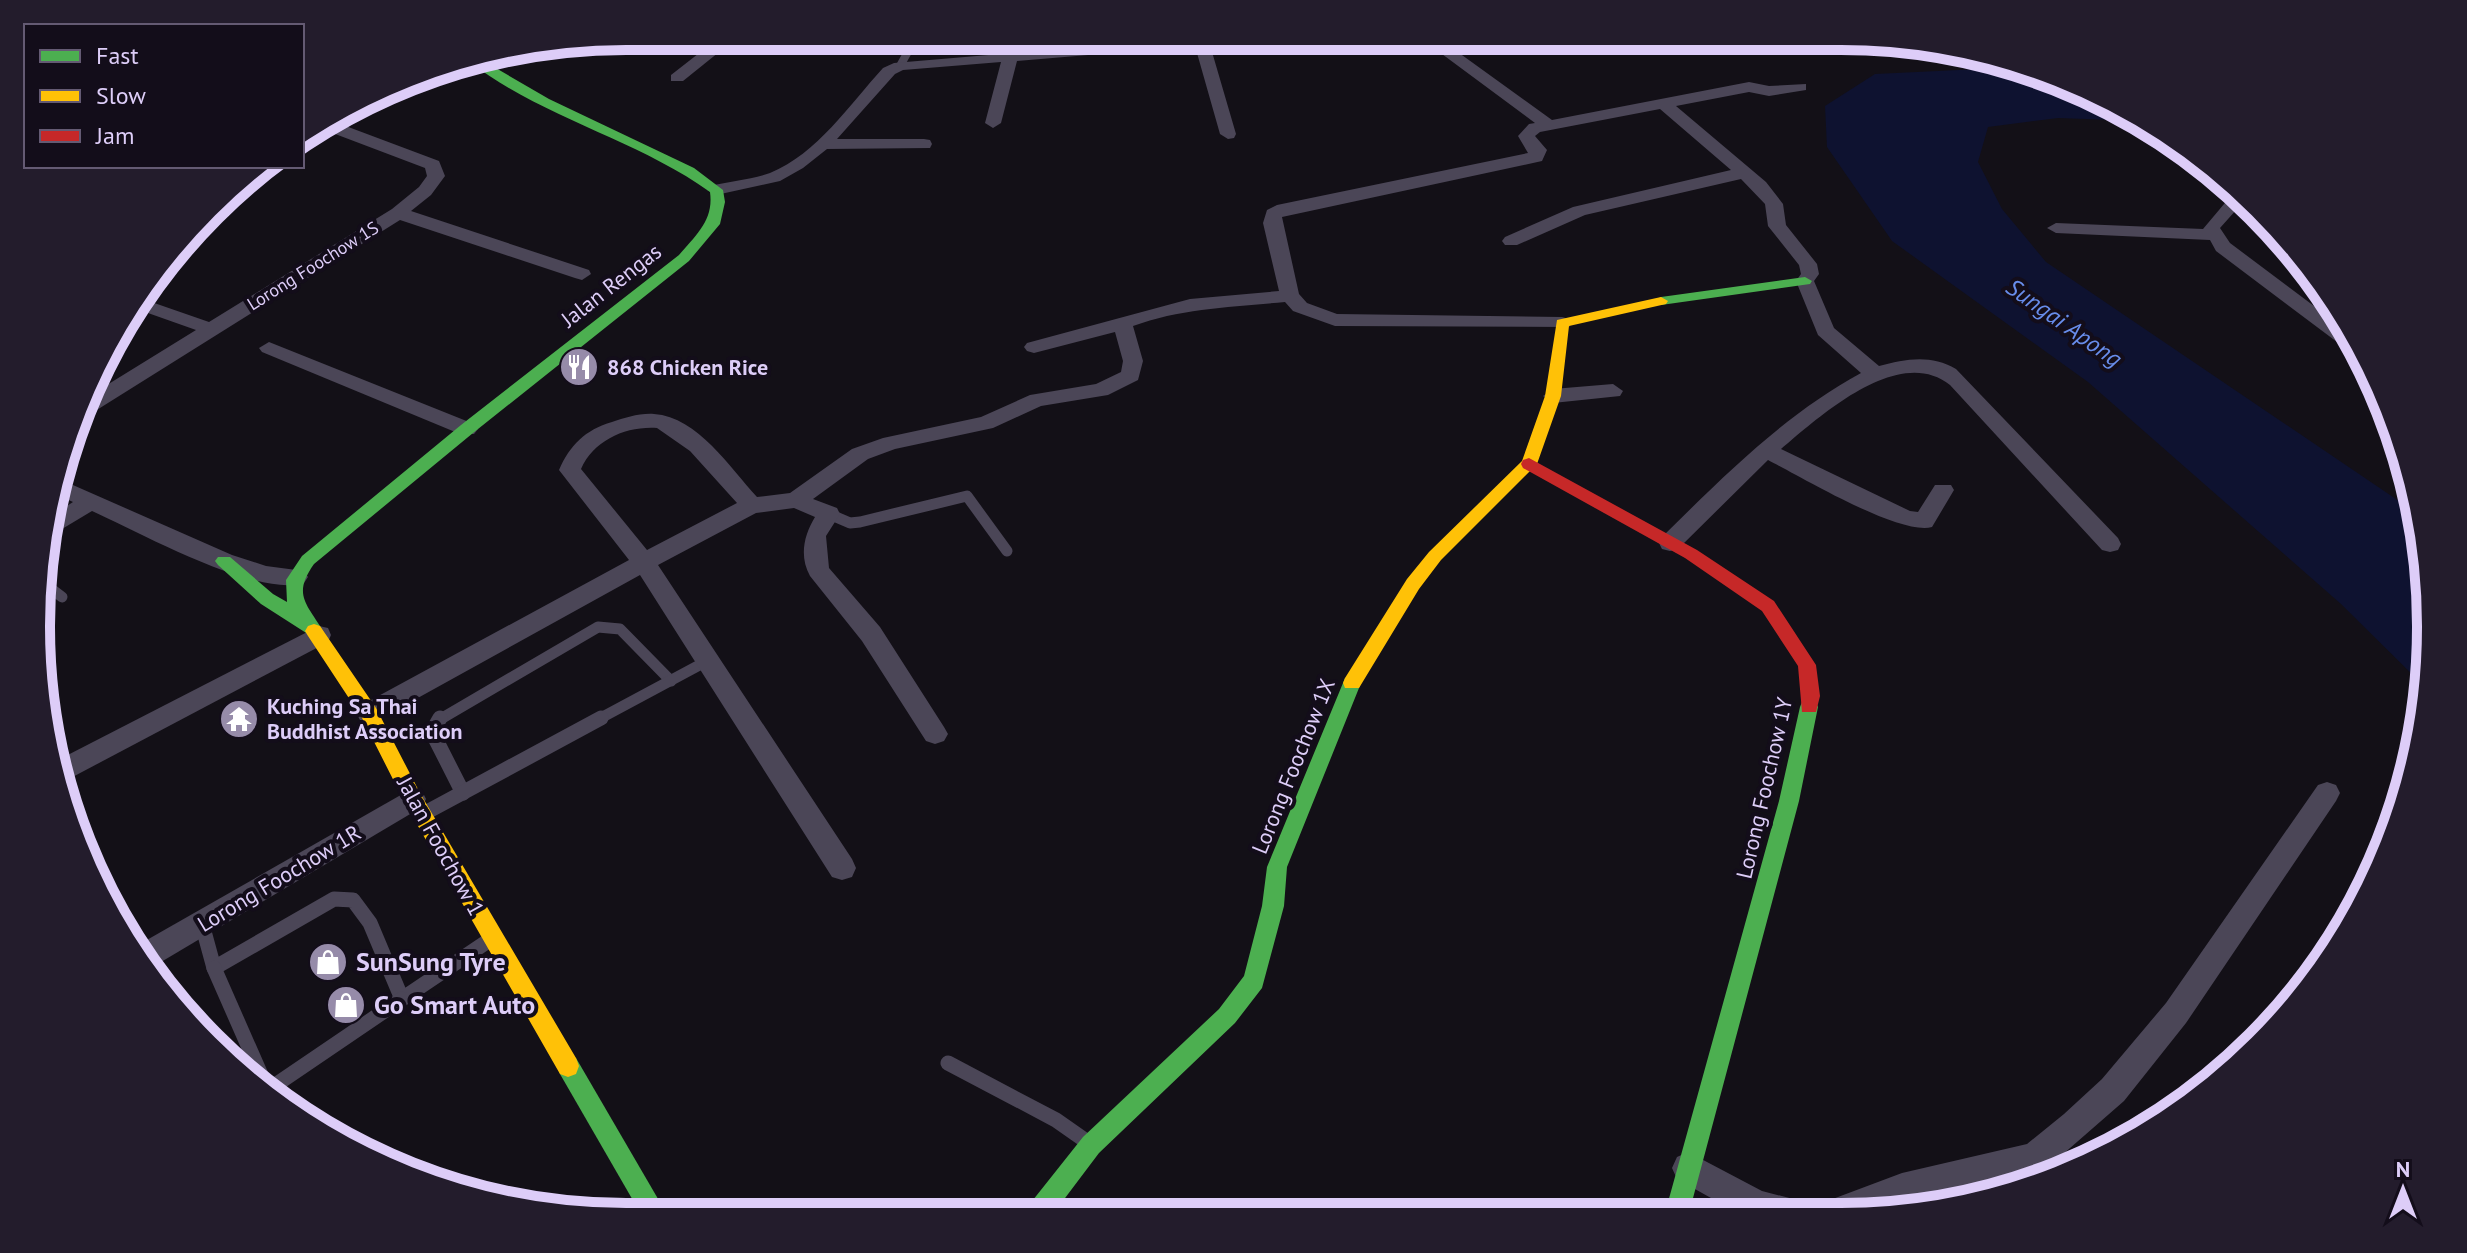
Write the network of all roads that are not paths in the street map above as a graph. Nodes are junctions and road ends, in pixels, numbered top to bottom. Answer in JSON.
{"nodes":[{"id":1,"x":713,"y":50,"type":"edge"},
{"id":2,"x":909,"y":50,"type":"edge"},
{"id":3,"x":1094,"y":50,"type":"edge"},
{"id":4,"x":1204,"y":50,"type":"edge"},
{"id":5,"x":1445,"y":50,"type":"edge"},
{"id":6,"x":1010,"y":57,"type":"junction"},
{"id":7,"x":900,"y":66,"type":"junction"},
{"id":8,"x":490,"y":67,"type":"edge"},
{"id":9,"x":677,"y":78,"type":"dead end"},
{"id":10,"x":1800,"y":87,"type":"dead end"},
{"id":11,"x":1664,"y":104,"type":"junction"},
{"id":12,"x":993,"y":123,"type":"dead end"},
{"id":13,"x":1549,"y":125,"type":"junction"},
{"id":14,"x":336,"y":128,"type":"edge"},
{"id":15,"x":1228,"y":134,"type":"dead end"},
{"id":16,"x":821,"y":144,"type":"junction"},
{"id":17,"x":924,"y":144,"type":"dead end"},
{"id":18,"x":1743,"y":173,"type":"junction"},
{"id":19,"x":716,"y":190,"type":"junction"},
{"id":20,"x":2232,"y":204,"type":"edge"},
{"id":21,"x":398,"y":213,"type":"junction"},
{"id":22,"x":2056,"y":228,"type":"dead end"},
{"id":23,"x":2213,"y":235,"type":"junction"},
{"id":24,"x":1511,"y":241,"type":"dead end"},
{"id":25,"x":582,"y":274,"type":"dead end"},
{"id":26,"x":1805,"y":281,"type":"junction"},
{"id":27,"x":1290,"y":296,"type":"junction"},
{"id":28,"x":147,"y":306,"type":"edge"},
{"id":29,"x":1562,"y":323,"type":"junction"},
{"id":30,"x":1123,"y":325,"type":"junction"},
{"id":31,"x":211,"y":329,"type":"junction"},
{"id":32,"x":2336,"y":332,"type":"edge"},
{"id":33,"x":1034,"y":347,"type":"dead end"},
{"id":34,"x":269,"y":348,"type":"dead end"},
{"id":35,"x":1874,"y":373,"type":"junction"},
{"id":36,"x":1613,"y":391,"type":"dead end"},
{"id":37,"x":1553,"y":396,"type":"junction"},
{"id":38,"x":96,"y":401,"type":"edge"},
{"id":39,"x":467,"y":429,"type":"junction"},
{"id":40,"x":1765,"y":450,"type":"junction"},
{"id":41,"x":1529,"y":464,"type":"junction"},
{"id":42,"x":1943,"y":490,"type":"dead end"},
{"id":43,"x":67,"y":491,"type":"edge"},
{"id":44,"x":796,"y":500,"type":"junction"},
{"id":45,"x":89,"y":502,"type":"junction"},
{"id":46,"x":752,"y":506,"type":"junction"},
{"id":47,"x":829,"y":514,"type":"junction"},
{"id":48,"x":60,"y":521,"type":"edge"},
{"id":49,"x":1670,"y":543,"type":"junction"},
{"id":50,"x":2110,"y":544,"type":"dead end"},
{"id":51,"x":1007,"y":551,"type":"dead end"},
{"id":52,"x":224,"y":561,"type":"junction"},
{"id":53,"x":644,"y":563,"type":"junction"},
{"id":54,"x":296,"y":577,"type":"junction"},
{"id":55,"x":51,"y":589,"type":"edge"},
{"id":56,"x":62,"y":597,"type":"dead end"},
{"id":57,"x":313,"y":629,"type":"junction"},
{"id":58,"x":707,"y":661,"type":"junction"},
{"id":59,"x":671,"y":681,"type":"junction"},
{"id":60,"x":369,"y":713,"type":"junction"},
{"id":61,"x":935,"y":734,"type":"dead end"},
{"id":62,"x":68,"y":768,"type":"edge"},
{"id":63,"x":463,"y":793,"type":"junction"},
{"id":64,"x":2327,"y":793,"type":"dead end"},
{"id":65,"x":417,"y":807,"type":"junction"},
{"id":66,"x":842,"y":868,"type":"dead end"},
{"id":67,"x":202,"y":924,"type":"junction"},
{"id":68,"x":493,"y":938,"type":"junction"},
{"id":69,"x":151,"y":953,"type":"edge"},
{"id":70,"x":214,"y":968,"type":"junction"},
{"id":71,"x":402,"y":999,"type":"junction"},
{"id":72,"x":948,"y":1063,"type":"dead end"},
{"id":73,"x":259,"y":1070,"type":"edge"},
{"id":74,"x":276,"y":1084,"type":"edge"},
{"id":75,"x":1091,"y":1145,"type":"junction"},
{"id":76,"x":1688,"y":1168,"type":"junction"},
{"id":77,"x":2012,"y":1174,"type":"edge"},
{"id":78,"x":1867,"y":1202,"type":"edge"},
{"id":79,"x":648,"y":1203,"type":"edge"},
{"id":80,"x":1046,"y":1203,"type":"edge"},
{"id":81,"x":1679,"y":1203,"type":"edge"},
{"id":82,"x":1752,"y":1203,"type":"edge"}],
"edges":[{"from":1,"to":9,"type":"street"},
{"from":2,"to":7,"type":"lane"},
{"from":3,"to":6,"type":"street"},
{"from":4,"to":15,"type":"street"},
{"from":5,"to":13,"type":"street"},
{"from":6,"to":7,"type":"street"},
{"from":6,"to":12,"type":"street"},
{"from":7,"to":16,"type":"street"},
{"from":8,"to":19,"type":"street"},
{"from":10,"to":11,"type":"street"},
{"from":11,"to":13,"type":"street"},
{"from":11,"to":18,"type":"street"},
{"from":13,"to":27,"type":"street"},
{"from":14,"to":21,"type":"street","name":"Lorong Foochow 1S"},
{"from":16,"to":17,"type":"street"},
{"from":16,"to":19,"type":"street"},
{"from":18,"to":24,"type":"street"},
{"from":18,"to":26,"type":"street"},
{"from":19,"to":39,"type":"street","name":"Jalan Rengas"},
{"from":20,"to":23,"type":"street"},
{"from":21,"to":25,"type":"street"},
{"from":21,"to":31,"type":"street","name":"Lorong Foochow 1S"},
{"from":22,"to":23,"type":"street"},
{"from":23,"to":32,"type":"street"},
{"from":26,"to":29,"type":"street"},
{"from":26,"to":35,"type":"street"},
{"from":27,"to":29,"type":"street"},
{"from":27,"to":30,"type":"street"},
{"from":28,"to":31,"type":"street"},
{"from":29,"to":37,"type":"street","name":"Lorong Foochow 1X"},
{"from":30,"to":33,"type":"street"},
{"from":30,"to":44,"type":"street"},
{"from":31,"to":38,"type":"street","name":"Lorong Foochow 1S"},
{"from":34,"to":39,"type":"street"},
{"from":35,"to":40,"type":"street"},
{"from":35,"to":50,"type":"street"},
{"from":36,"to":37,"type":"street"},
{"from":37,"to":41,"type":"street","name":"Lorong Foochow 1X"},
{"from":39,"to":54,"type":"street","name":"Jalan Rengas"},
{"from":40,"to":42,"type":"street"},
{"from":40,"to":49,"type":"street"},
{"from":41,"to":49,"type":"street","name":"Lorong Foochow 1Y"},
{"from":41,"to":75,"type":"street","name":"Lorong Foochow 1X"},
{"from":43,"to":45,"type":"street"},
{"from":44,"to":46,"type":"street"},
{"from":44,"to":47,"type":"street"},
{"from":45,"to":48,"type":"street"},
{"from":45,"to":52,"type":"street"},
{"from":46,"to":53,"type":"street"},
{"from":46,"to":53,"type":"street"},
{"from":47,"to":51,"type":"lane"},
{"from":47,"to":61,"type":"street"},
{"from":49,"to":76,"type":"street","name":"Lorong Foochow 1Y"},
{"from":52,"to":54,"type":"street"},
{"from":52,"to":57,"type":"street"},
{"from":53,"to":58,"type":"street"},
{"from":53,"to":60,"type":"street"},
{"from":54,"to":57,"type":"street","name":"Jalan Foochow 1"},
{"from":55,"to":56,"type":"lane"},
{"from":57,"to":60,"type":"street","name":"Jalan Foochow 1"},
{"from":57,"to":62,"type":"street"},
{"from":58,"to":59,"type":"lane"},
{"from":58,"to":66,"type":"street"},
{"from":59,"to":63,"type":"lane"},
{"from":59,"to":63,"type":"lane"},
{"from":60,"to":65,"type":"street","name":"Jalan Foochow 1"},
{"from":63,"to":65,"type":"lane"},
{"from":64,"to":77,"type":"street"},
{"from":65,"to":67,"type":"street","name":"Lorong Foochow 1R"},
{"from":65,"to":68,"type":"street","name":"Jalan Foochow 1"},
{"from":67,"to":69,"type":"street","name":"Lorong Foochow 1R"},
{"from":67,"to":70,"type":"lane"},
{"from":68,"to":71,"type":"lane"},
{"from":68,"to":79,"type":"street","name":"Jalan Foochow 1"},
{"from":70,"to":71,"type":"lane"},
{"from":70,"to":73,"type":"lane"},
{"from":71,"to":74,"type":"lane"},
{"from":72,"to":75,"type":"lane"},
{"from":75,"to":80,"type":"street","name":"Lorong Foochow 1X"},
{"from":76,"to":81,"type":"street","name":"Lorong Foochow 1Y"},
{"from":76,"to":82,"type":"street"},
{"from":77,"to":78,"type":"street"}]}
